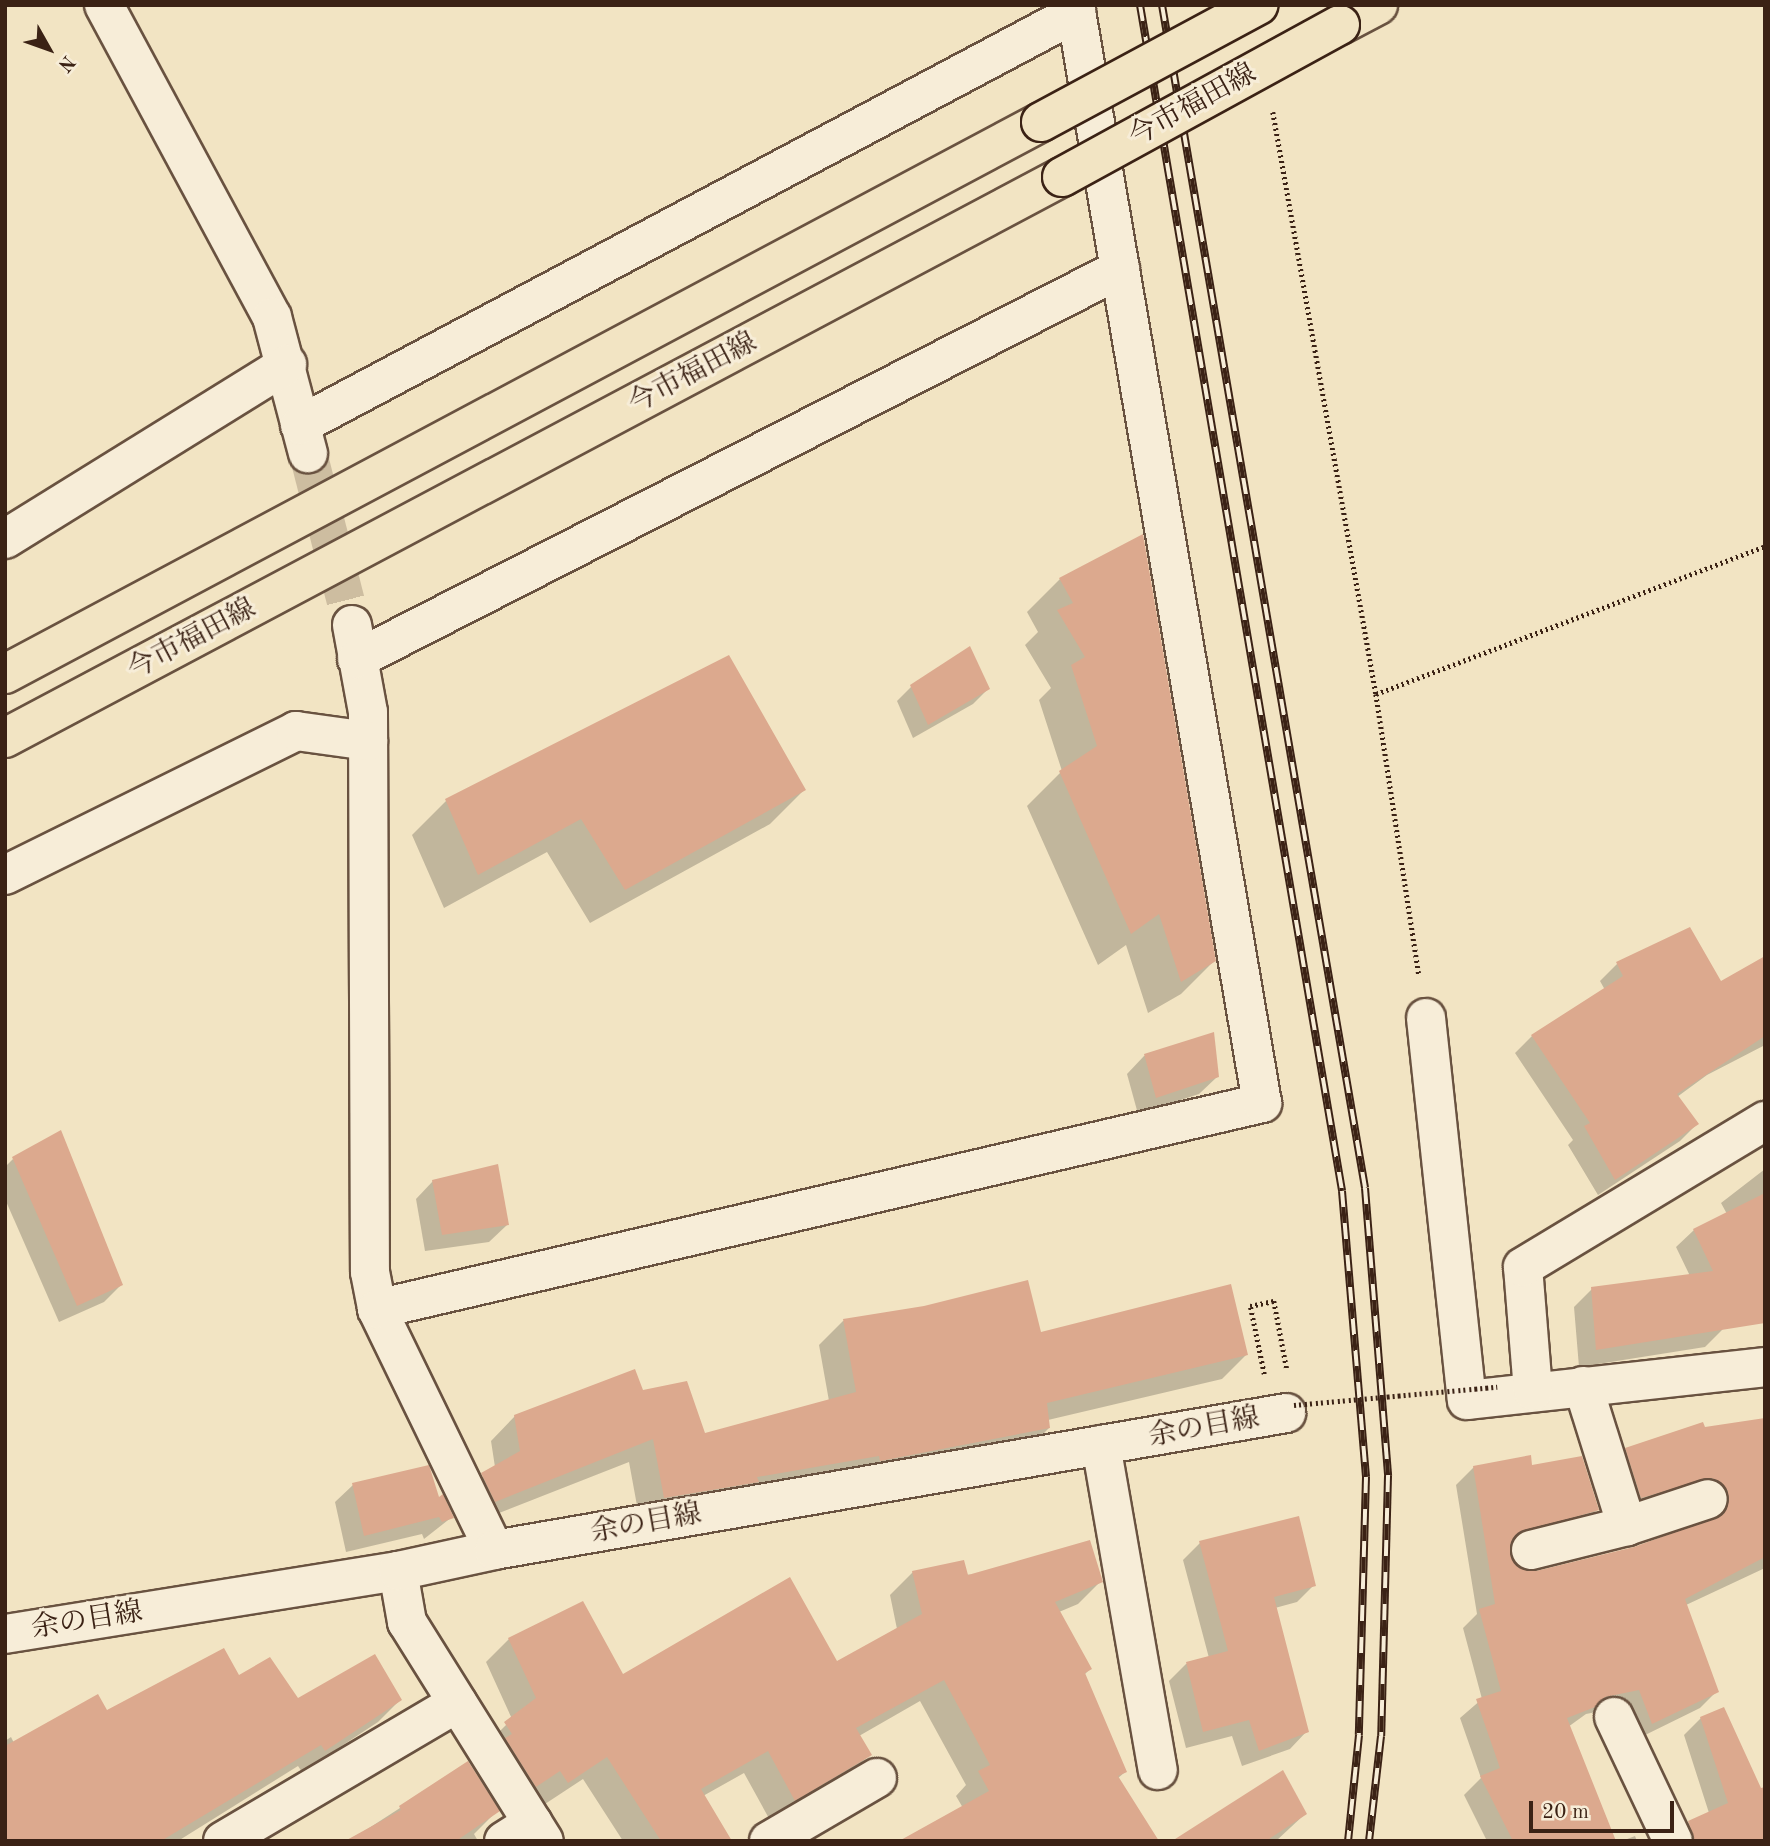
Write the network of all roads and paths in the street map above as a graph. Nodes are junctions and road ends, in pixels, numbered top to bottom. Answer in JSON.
{"nodes":[{"id":1,"x":104,"y":5,"type":"edge"},
{"id":2,"x":1258,"y":5,"type":"edge"},
{"id":3,"x":1378,"y":5,"type":"edge"},
{"id":4,"x":1075,"y":9,"type":"edge"},
{"id":5,"x":1271,"y":102,"type":"dead end"},
{"id":6,"x":1119,"y":269,"type":"junction"},
{"id":7,"x":287,"y":364,"type":"junction"},
{"id":8,"x":5,"y":539,"type":"edge"},
{"id":9,"x":1765,"y":547,"type":"edge"},
{"id":10,"x":5,"y":674,"type":"edge"},
{"id":11,"x":1376,"y":694,"type":"junction"},
{"id":12,"x":5,"y":738,"type":"edge"},
{"id":13,"x":368,"y":741,"type":"junction"},
{"id":14,"x":5,"y":875,"type":"edge"},
{"id":15,"x":1426,"y":1018,"type":"joint"},
{"id":16,"x":1765,"y":1121,"type":"edge"},
{"id":17,"x":377,"y":1309,"type":"junction"},
{"id":18,"x":1765,"y":1367,"type":"edge"},
{"id":19,"x":1583,"y":1386,"type":"junction"},
{"id":20,"x":1515,"y":1389,"type":"junction"},
{"id":21,"x":1285,"y":1400,"type":"junction"},
{"id":22,"x":1101,"y":1445,"type":"junction"},
{"id":23,"x":1708,"y":1499,"type":"dead end"},
{"id":24,"x":1627,"y":1526,"type":"junction"},
{"id":25,"x":494,"y":1550,"type":"junction"},
{"id":26,"x":1531,"y":1550,"type":"dead end"},
{"id":27,"x":402,"y":1590,"type":"junction"},
{"id":28,"x":5,"y":1634,"type":"edge"},
{"id":29,"x":457,"y":1703,"type":"junction"},
{"id":30,"x":1614,"y":1717,"type":"dead end"},
{"id":31,"x":1158,"y":1770,"type":"dead end"},
{"id":32,"x":877,"y":1778,"type":"dead end"},
{"id":33,"x":527,"y":1835,"type":"edge"},
{"id":34,"x":223,"y":1841,"type":"edge"},
{"id":35,"x":769,"y":1841,"type":"edge"},
{"id":36,"x":1673,"y":1841,"type":"edge"}],
"edges":[{"from":1,"to":7,"type":"street"},
{"from":2,"to":10,"type":"main road","name":"今市福田線","bridge":true},
{"from":3,"to":12,"type":"main road","name":"今市福田線","bridge":true},
{"from":4,"to":6,"type":"street"},
{"from":4,"to":7,"type":"street"},
{"from":5,"to":11,"type":"path"},
{"from":6,"to":13,"type":"street"},
{"from":6,"to":17,"type":"street"},
{"from":7,"to":8,"type":"street"},
{"from":9,"to":11,"type":"path"},
{"from":11,"to":15,"type":"path"},
{"from":13,"to":14,"type":"street"},
{"from":13,"to":17,"type":"street"},
{"from":15,"to":20,"type":"street"},
{"from":16,"to":20,"type":"street"},
{"from":17,"to":25,"type":"street"},
{"from":18,"to":19,"type":"street"},
{"from":19,"to":20,"type":"street"},
{"from":19,"to":24,"type":"street"},
{"from":20,"to":21,"type":"path","bridge":true},
{"from":21,"to":21,"type":"path"},
{"from":21,"to":22,"type":"street","name":"余の目線"},
{"from":22,"to":25,"type":"street","name":"余の目線"},
{"from":22,"to":31,"type":"street"},
{"from":23,"to":24,"type":"street"},
{"from":24,"to":26,"type":"street"},
{"from":25,"to":27,"type":"street","name":"余の目線"},
{"from":27,"to":28,"type":"street","name":"余の目線"},
{"from":27,"to":29,"type":"street"},
{"from":29,"to":33,"type":"street"},
{"from":29,"to":34,"type":"street"},
{"from":30,"to":36,"type":"street"},
{"from":32,"to":35,"type":"street"}]}
